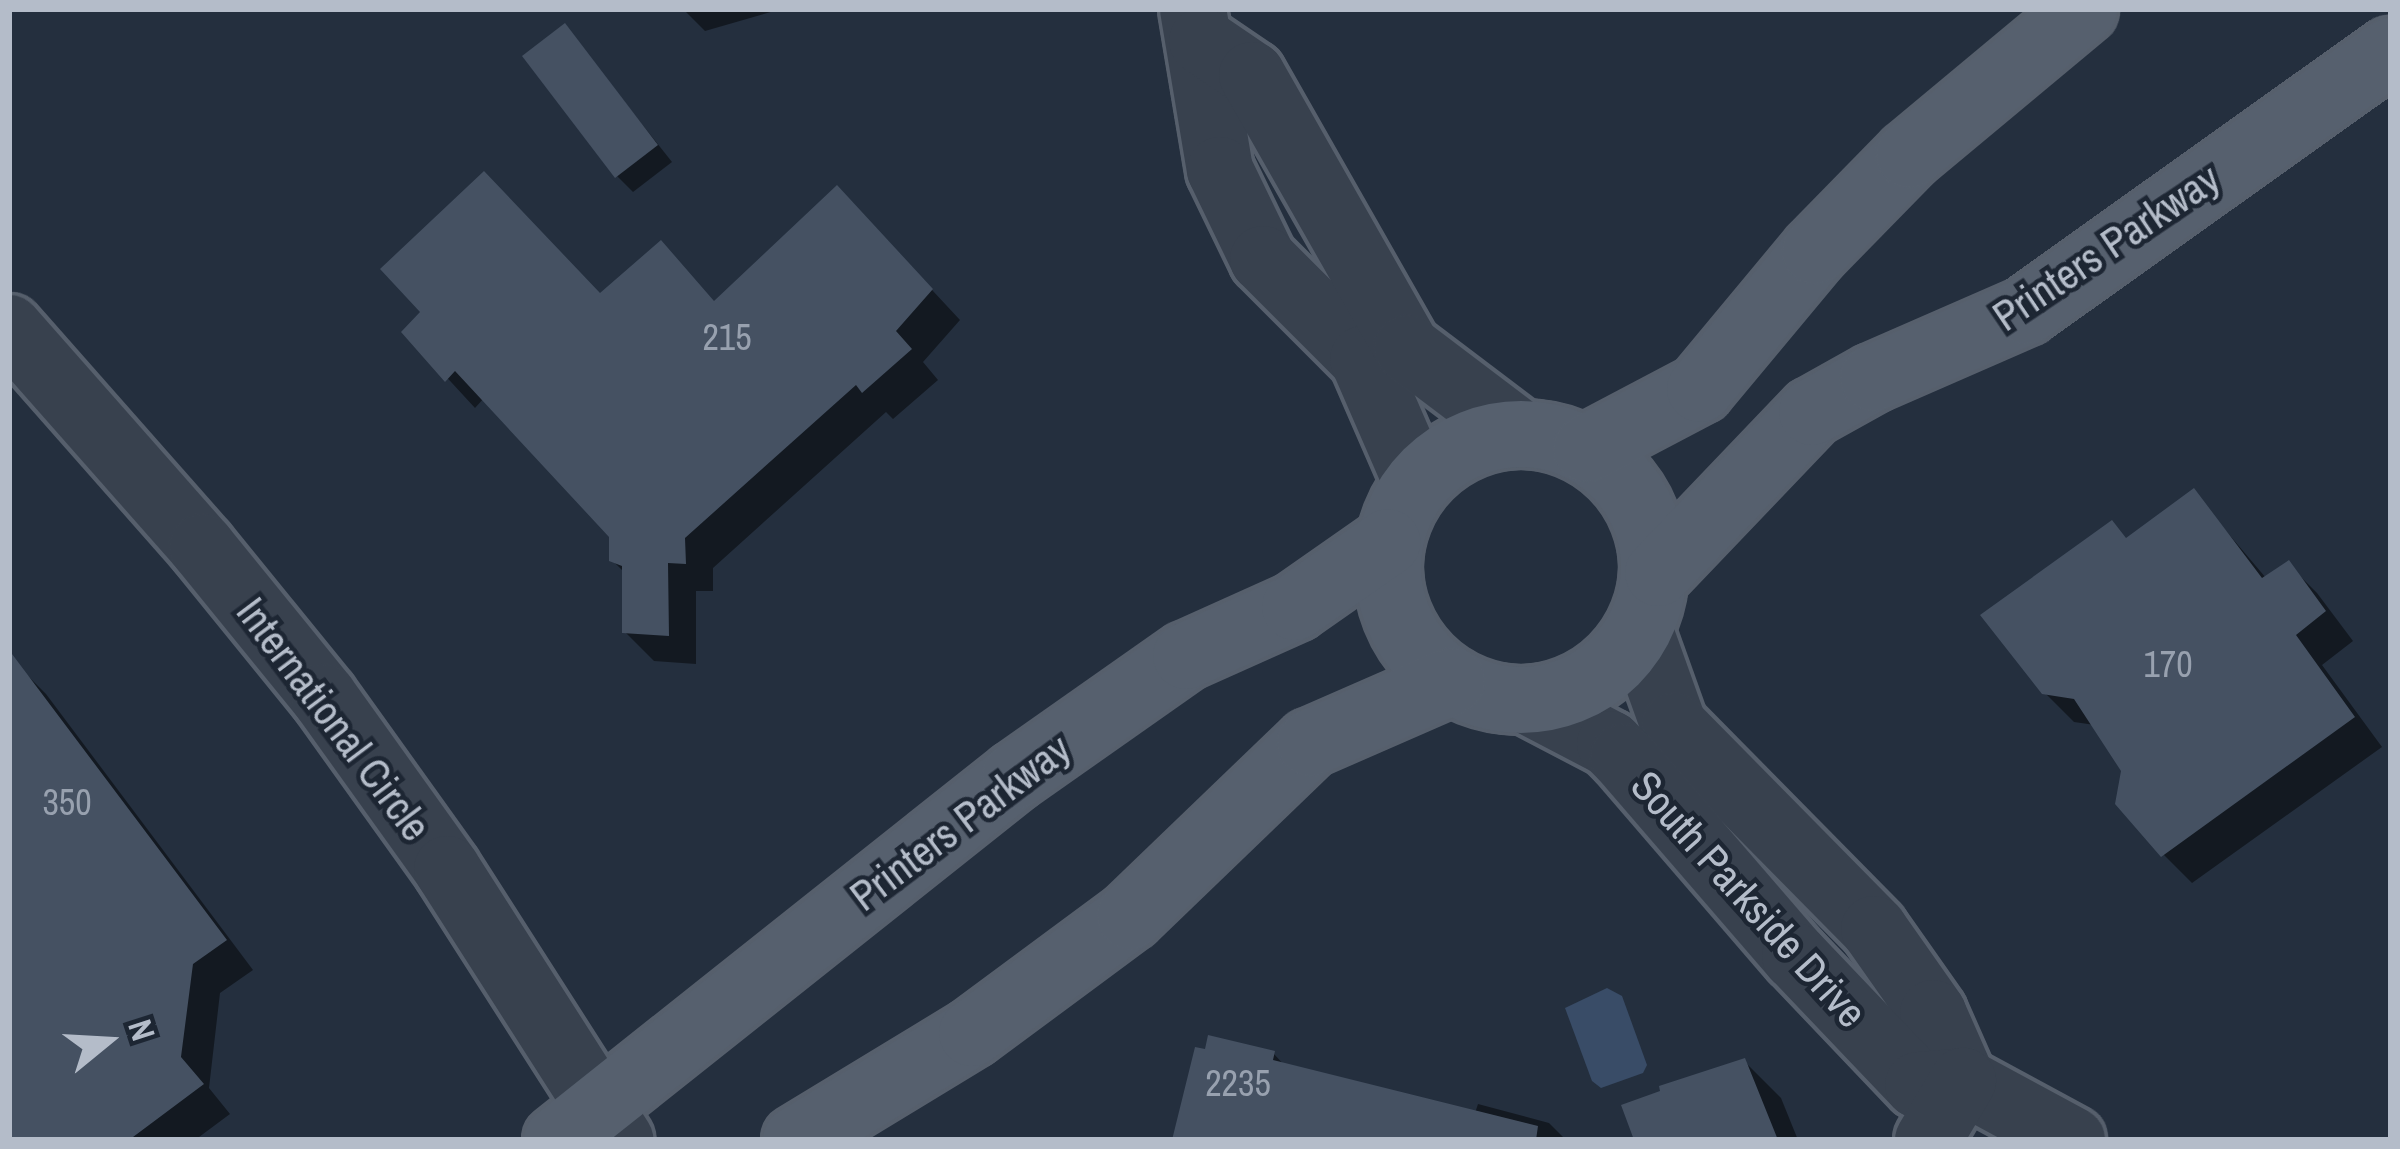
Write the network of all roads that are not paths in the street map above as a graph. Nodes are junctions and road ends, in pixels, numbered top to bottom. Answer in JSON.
{"nodes":[{"id":1,"x":2084,"y":9,"type":"edge"},
{"id":2,"x":1197,"y":25,"type":"edge"},
{"id":3,"x":2391,"y":51,"type":"edge"},
{"id":4,"x":9,"y":328,"type":"edge"},
{"id":5,"x":1514,"y":429,"type":"junction"},
{"id":6,"x":1586,"y":449,"type":"junction"},
{"id":7,"x":1416,"y":481,"type":"junction"},
{"id":8,"x":1388,"y":542,"type":"junction"},
{"id":9,"x":1649,"y":603,"type":"junction"},
{"id":10,"x":1452,"y":681,"type":"junction"},
{"id":11,"x":1532,"y":703,"type":"junction"},
{"id":12,"x":1963,"y":1081,"type":"junction"},
{"id":13,"x":592,"y":1129,"type":"edge"},
{"id":14,"x":2031,"y":1131,"type":"edge"},
{"id":15,"x":796,"y":1140,"type":"edge"},
{"id":16,"x":1928,"y":1140,"type":"edge"}],
"edges":[{"from":1,"to":6,"type":"main road"},
{"from":2,"to":5,"type":"street"},
{"from":2,"to":7,"type":"street"},
{"from":3,"to":9,"type":"main road","name":"Printers Parkway"},
{"from":4,"to":13,"type":"street","name":"International Circle"},
{"from":5,"to":6,"type":"main road"},
{"from":5,"to":7,"type":"main road"},
{"from":6,"to":9,"type":"main road"},
{"from":7,"to":8,"type":"main road","name":"South Parkside Drive"},
{"from":8,"to":10,"type":"main road","name":"South Parkside Drive"},
{"from":8,"to":13,"type":"main road","name":"Printers Parkway"},
{"from":9,"to":11,"type":"main road","name":"South Parkside Drive"},
{"from":9,"to":12,"type":"street","name":"South Parkside Drive"},
{"from":10,"to":11,"type":"main road","name":"South Parkside Drive"},
{"from":10,"to":15,"type":"main road"},
{"from":11,"to":12,"type":"street","name":"South Parkside Drive"},
{"from":12,"to":14,"type":"street","name":"South Parkside Drive"},
{"from":12,"to":16,"type":"street"}]}
